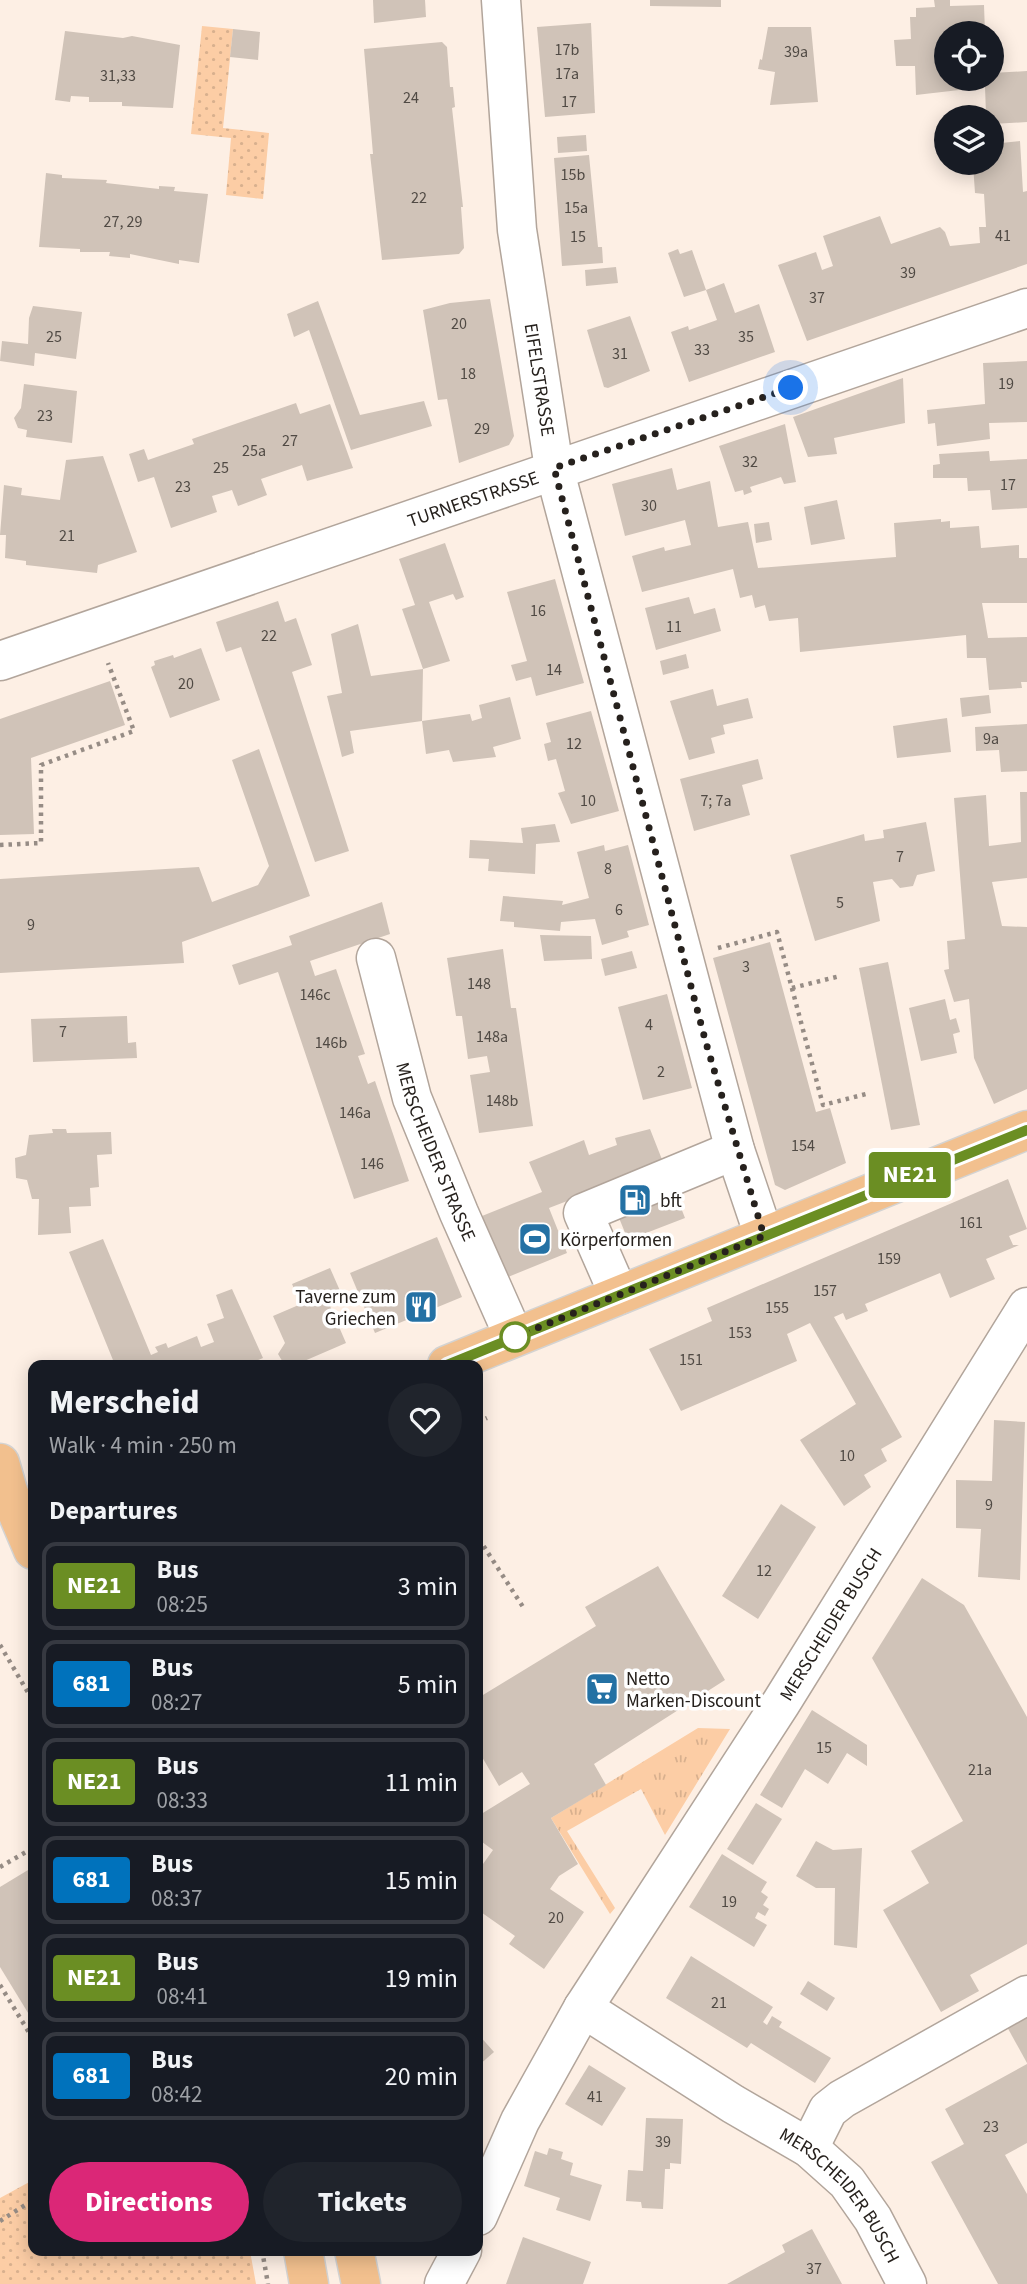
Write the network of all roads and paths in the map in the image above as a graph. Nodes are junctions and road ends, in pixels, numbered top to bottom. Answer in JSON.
{"nodes":[{"id":1,"x":501,"y":0,"type":"edge"},
{"id":2,"x":1027,"y":308,"type":"edge"},
{"id":3,"x":554,"y":468,"type":"junction"},
{"id":4,"x":95,"y":628,"type":"junction"},
{"id":5,"x":0,"y":661,"type":"edge"},
{"id":6,"x":0,"y":845,"type":"edge"},
{"id":7,"x":376,"y":958,"type":"dead end"},
{"id":8,"x":684,"y":958,"type":"junction"},
{"id":9,"x":840,"y":976,"type":"dead end"},
{"id":10,"x":792,"y":988,"type":"junction"},
{"id":11,"x":866,"y":1094,"type":"dead end"},
{"id":12,"x":1027,"y":1130,"type":"edge"},
{"id":13,"x":739,"y":1163,"type":"junction"},
{"id":14,"x":764,"y":1236,"type":"junction"},
{"id":15,"x":619,"y":1295,"type":"junction"},
{"id":16,"x":1027,"y":1307,"type":"edge"},
{"id":17,"x":514,"y":1337,"type":"junction"},
{"id":18,"x":459,"y":1360,"type":"edge"},
{"id":19,"x":487,"y":1418,"type":"dead end"},
{"id":20,"x":483,"y":1420,"type":"edge"},
{"id":21,"x":0,"y":1463,"type":"edge"},
{"id":22,"x":483,"y":1545,"type":"edge"},
{"id":23,"x":24,"y":1547,"type":"edge"},
{"id":24,"x":525,"y":1610,"type":"dead end"},
{"id":25,"x":0,"y":1645,"type":"edge"},
{"id":26,"x":28,"y":1693,"type":"edge"},
{"id":27,"x":28,"y":1851,"type":"edge"},
{"id":28,"x":0,"y":1867,"type":"edge"},
{"id":29,"x":0,"y":1985,"type":"edge"},
{"id":30,"x":1027,"y":1995,"type":"edge"},
{"id":31,"x":583,"y":2008,"type":"junction"},
{"id":32,"x":28,"y":2031,"type":"edge"},
{"id":33,"x":809,"y":2148,"type":"junction"},
{"id":34,"x":28,"y":2203,"type":"edge"},
{"id":35,"x":483,"y":2205,"type":"edge"},
{"id":36,"x":0,"y":2221,"type":"edge"},
{"id":37,"x":263,"y":2256,"type":"edge"},
{"id":38,"x":304,"y":2256,"type":"edge"},
{"id":39,"x":355,"y":2256,"type":"edge"},
{"id":40,"x":459,"y":2256,"type":"edge"},
{"id":41,"x":268,"y":2284,"type":"edge"},
{"id":42,"x":309,"y":2284,"type":"edge"},
{"id":43,"x":361,"y":2284,"type":"edge"},
{"id":44,"x":444,"y":2284,"type":"edge"},
{"id":45,"x":907,"y":2284,"type":"edge"}],
"edges":[{"from":1,"to":3,"type":"street","name":"EIFELSTRASSE"},
{"from":2,"to":3,"type":"street","name":"TURNERSTRASSE"},
{"from":3,"to":4,"type":"street","name":"TURNERSTRASSE"},
{"from":3,"to":8,"type":"street","name":"EIFELSTRASSE"},
{"from":4,"to":5,"type":"street","name":"TURNERSTRASSE"},
{"from":4,"to":6,"type":"path"},
{"from":7,"to":17,"type":"street","name":"MERSCHEIDER STRASSE"},
{"from":8,"to":10,"type":"path"},
{"from":8,"to":13,"type":"street","name":"EIFELSTRASSE"},
{"from":9,"to":10,"type":"path"},
{"from":10,"to":11,"type":"path"},
{"from":12,"to":14,"type":"main road"},
{"from":13,"to":14,"type":"street","name":"EIFELSTRASSE"},
{"from":13,"to":15,"type":"street"},
{"from":14,"to":15,"type":"main road"},
{"from":15,"to":17,"type":"main road"},
{"from":16,"to":31,"type":"street","name":"MERSCHEIDER BUSCH"},
{"from":17,"to":18,"type":"main road"},
{"from":19,"to":20,"type":"path"},
{"from":21,"to":23,"type":"main road"},
{"from":22,"to":24,"type":"path"},
{"from":25,"to":26,"type":"path"},
{"from":27,"to":28,"type":"path"},
{"from":29,"to":32,"type":"path"},
{"from":30,"to":33,"type":"street"},
{"from":31,"to":33,"type":"street","name":"MERSCHEIDER BUSCH"},
{"from":31,"to":35,"type":"street","name":"MERSCHEIDER BUSCH"},
{"from":33,"to":45,"type":"street","name":"MERSCHEIDER BUSCH"},
{"from":34,"to":36,"type":"path"},
{"from":37,"to":41,"type":"path"},
{"from":38,"to":42,"type":"main road"},
{"from":39,"to":43,"type":"main road"},
{"from":40,"to":44,"type":"street"}]}
